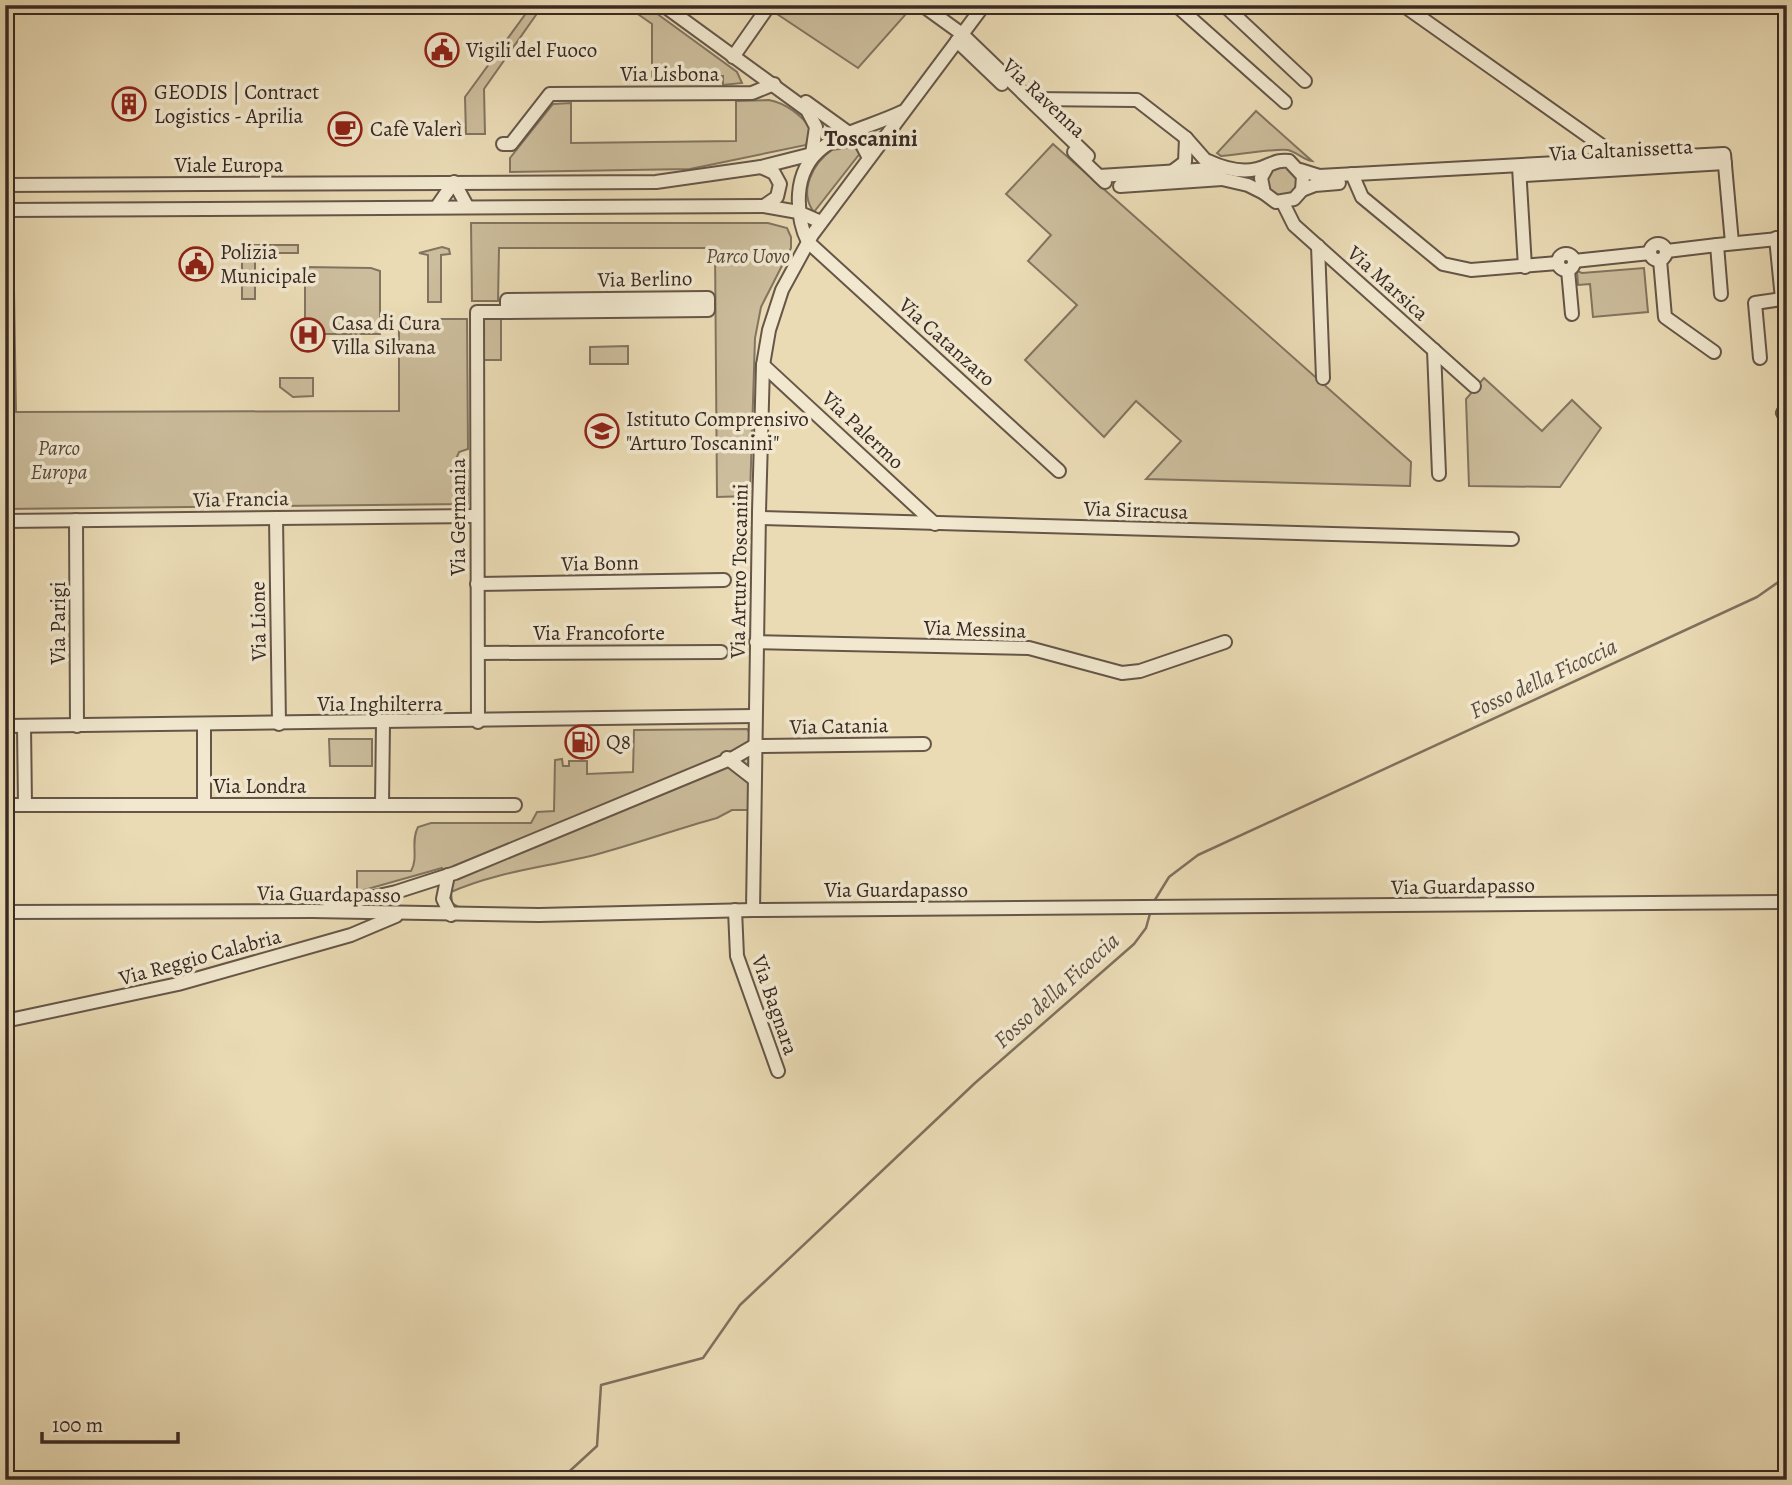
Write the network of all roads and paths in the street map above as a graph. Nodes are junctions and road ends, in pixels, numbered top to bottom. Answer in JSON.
{"nodes":[{"id":1,"x":663,"y":5,"type":"edge"},
{"id":2,"x":765,"y":5,"type":"edge"},
{"id":3,"x":922,"y":5,"type":"edge"},
{"id":4,"x":984,"y":5,"type":"edge"},
{"id":5,"x":1176,"y":5,"type":"edge"},
{"id":6,"x":1224,"y":5,"type":"edge"},
{"id":7,"x":1403,"y":5,"type":"edge"},
{"id":8,"x":959,"y":38,"type":"junction"},
{"id":9,"x":733,"y":57,"type":"junction"},
{"id":10,"x":1306,"y":81,"type":"dead end"},
{"id":11,"x":774,"y":84,"type":"junction"},
{"id":12,"x":787,"y":94,"type":"junction"},
{"id":13,"x":1030,"y":99,"type":"junction"},
{"id":14,"x":1285,"y":102,"type":"dead end"},
{"id":15,"x":905,"y":110,"type":"junction"},
{"id":16,"x":849,"y":134,"type":"junction"},
{"id":17,"x":1582,"y":135,"type":"junction"},
{"id":18,"x":1186,"y":138,"type":"junction"},
{"id":19,"x":503,"y":144,"type":"dead end"},
{"id":20,"x":813,"y":154,"type":"junction"},
{"id":21,"x":1088,"y":156,"type":"dead end"},
{"id":22,"x":869,"y":158,"type":"junction"},
{"id":23,"x":1725,"y":159,"type":"junction"},
{"id":24,"x":1622,"y":160,"type":"junction"},
{"id":25,"x":1583,"y":163,"type":"junction"},
{"id":26,"x":1210,"y":165,"type":"junction"},
{"id":27,"x":1268,"y":165,"type":"junction"},
{"id":28,"x":761,"y":167,"type":"junction"},
{"id":29,"x":1300,"y":170,"type":"junction"},
{"id":30,"x":1173,"y":171,"type":"junction"},
{"id":31,"x":1519,"y":171,"type":"junction"},
{"id":32,"x":1354,"y":178,"type":"junction"},
{"id":33,"x":1139,"y":179,"type":"junction"},
{"id":34,"x":1222,"y":180,"type":"junction"},
{"id":35,"x":454,"y":182,"type":"junction"},
{"id":36,"x":5,"y":185,"type":"edge"},
{"id":37,"x":1120,"y":186,"type":"dead end"},
{"id":38,"x":1302,"y":190,"type":"junction"},
{"id":39,"x":1264,"y":193,"type":"junction"},
{"id":40,"x":1283,"y":203,"type":"junction"},
{"id":41,"x":438,"y":205,"type":"junction"},
{"id":42,"x":467,"y":206,"type":"junction"},
{"id":43,"x":764,"y":206,"type":"junction"},
{"id":44,"x":5,"y":210,"type":"edge"},
{"id":45,"x":799,"y":212,"type":"junction"},
{"id":46,"x":821,"y":222,"type":"junction"},
{"id":47,"x":1781,"y":238,"type":"edge"},
{"id":48,"x":808,"y":242,"type":"junction"},
{"id":49,"x":1732,"y":243,"type":"junction"},
{"id":50,"x":1717,"y":245,"type":"junction"},
{"id":51,"x":1318,"y":246,"type":"junction"},
{"id":52,"x":1659,"y":255,"type":"junction"},
{"id":53,"x":1567,"y":265,"type":"junction"},
{"id":54,"x":1525,"y":267,"type":"junction"},
{"id":55,"x":1721,"y":294,"type":"dead end"},
{"id":56,"x":1785,"y":299,"type":"edge"},
{"id":57,"x":477,"y":312,"type":"joint"},
{"id":58,"x":508,"y":312,"type":"junction"},
{"id":59,"x":1572,"y":314,"type":"dead end"},
{"id":60,"x":1434,"y":350,"type":"junction"},
{"id":61,"x":1714,"y":352,"type":"dead end"},
{"id":62,"x":1760,"y":358,"type":"dead end"},
{"id":63,"x":763,"y":365,"type":"junction"},
{"id":64,"x":1323,"y":378,"type":"dead end"},
{"id":65,"x":1474,"y":386,"type":"dead end"},
{"id":66,"x":1787,"y":406,"type":"edge"},
{"id":67,"x":1787,"y":418,"type":"edge"},
{"id":68,"x":1059,"y":471,"type":"dead end"},
{"id":69,"x":1439,"y":474,"type":"dead end"},
{"id":70,"x":477,"y":516,"type":"junction"},
{"id":71,"x":276,"y":518,"type":"junction"},
{"id":72,"x":759,"y":518,"type":"junction"},
{"id":73,"x":76,"y":520,"type":"junction"},
{"id":74,"x":5,"y":521,"type":"edge"},
{"id":75,"x":936,"y":524,"type":"junction"},
{"id":76,"x":1511,"y":539,"type":"dead end"},
{"id":77,"x":724,"y":580,"type":"dead end"},
{"id":78,"x":477,"y":584,"type":"junction"},
{"id":79,"x":756,"y":642,"type":"junction"},
{"id":80,"x":1225,"y":642,"type":"dead end"},
{"id":81,"x":721,"y":652,"type":"dead end"},
{"id":82,"x":478,"y":653,"type":"junction"},
{"id":83,"x":755,"y":716,"type":"junction"},
{"id":84,"x":478,"y":722,"type":"junction"},
{"id":85,"x":383,"y":723,"type":"junction"},
{"id":86,"x":204,"y":724,"type":"junction"},
{"id":87,"x":279,"y":724,"type":"junction"},
{"id":88,"x":5,"y":726,"type":"edge"},
{"id":89,"x":24,"y":726,"type":"junction"},
{"id":90,"x":78,"y":726,"type":"junction"},
{"id":91,"x":924,"y":744,"type":"dead end"},
{"id":92,"x":754,"y":746,"type":"junction"},
{"id":93,"x":727,"y":758,"type":"junction"},
{"id":94,"x":754,"y":779,"type":"junction"},
{"id":95,"x":5,"y":805,"type":"edge"},
{"id":96,"x":25,"y":805,"type":"junction"},
{"id":97,"x":204,"y":805,"type":"junction"},
{"id":98,"x":382,"y":805,"type":"junction"},
{"id":99,"x":515,"y":805,"type":"dead end"},
{"id":100,"x":448,"y":875,"type":"junction"},
{"id":101,"x":389,"y":894,"type":"junction"},
{"id":102,"x":1787,"y":902,"type":"edge"},
{"id":103,"x":735,"y":910,"type":"junction"},
{"id":104,"x":753,"y":910,"type":"junction"},
{"id":105,"x":312,"y":911,"type":"junction"},
{"id":106,"x":5,"y":912,"type":"edge"},
{"id":107,"x":401,"y":914,"type":"junction"},
{"id":108,"x":451,"y":915,"type":"junction"},
{"id":109,"x":5,"y":1021,"type":"edge"},
{"id":110,"x":778,"y":1071,"type":"dead end"}],
"edges":[{"from":1,"to":9,"type":"street"},
{"from":2,"to":9,"type":"street"},
{"from":3,"to":8,"type":"street"},
{"from":4,"to":8,"type":"street","name":"Via Arturo Toscanini"},
{"from":5,"to":14,"type":"street"},
{"from":6,"to":10,"type":"street"},
{"from":7,"to":17,"type":"street","name":"Via Caltanissetta"},
{"from":8,"to":13,"type":"street"},
{"from":8,"to":15,"type":"street","name":"Via Arturo Toscanini"},
{"from":8,"to":33,"type":"street","name":"Via Ravenna"},
{"from":9,"to":11,"type":"street"},
{"from":11,"to":12,"type":"street"},
{"from":11,"to":19,"type":"street","name":"Via Lisbona"},
{"from":12,"to":16,"type":"street"},
{"from":12,"to":20,"type":"street"},
{"from":13,"to":18,"type":"street"},
{"from":13,"to":21,"type":"street"},
{"from":15,"to":16,"type":"street","name":"Via Arturo Toscanini"},
{"from":15,"to":22,"type":"street","name":"Via Arturo Toscanini"},
{"from":16,"to":20,"type":"street","name":"Via Arturo Toscanini"},
{"from":16,"to":22,"type":"street"},
{"from":17,"to":24,"type":"street","name":"Via Caltanissetta"},
{"from":17,"to":25,"type":"street","name":"Via Caltanissetta"},
{"from":18,"to":26,"type":"street"},
{"from":18,"to":30,"type":"street"},
{"from":20,"to":28,"type":"street","name":"Viale Europa"},
{"from":20,"to":45,"type":"street"},
{"from":22,"to":46,"type":"street","name":"Via Arturo Toscanini"},
{"from":23,"to":24,"type":"street","name":"Via Caltanissetta"},
{"from":23,"to":31,"type":"street","name":"Via Caltanissetta"},
{"from":23,"to":49,"type":"street"},
{"from":24,"to":25,"type":"street","name":"Via Caltanissetta"},
{"from":25,"to":31,"type":"street","name":"Via Caltanissetta"},
{"from":26,"to":27,"type":"street"},
{"from":26,"to":30,"type":"street"},
{"from":26,"to":34,"type":"street"},
{"from":27,"to":29,"type":"street"},
{"from":27,"to":39,"type":"street"},
{"from":28,"to":35,"type":"street","name":"Viale Europa"},
{"from":28,"to":43,"type":"street"},
{"from":29,"to":32,"type":"street","name":"Via Caltanissetta"},
{"from":29,"to":38,"type":"street"},
{"from":30,"to":33,"type":"street"},
{"from":31,"to":32,"type":"street","name":"Via Caltanissetta"},
{"from":31,"to":54,"type":"street"},
{"from":32,"to":38,"type":"street","name":"Via Caltanissetta"},
{"from":32,"to":54,"type":"street"},
{"from":33,"to":34,"type":"street"},
{"from":33,"to":37,"type":"street"},
{"from":34,"to":39,"type":"street"},
{"from":35,"to":36,"type":"street","name":"Viale Europa"},
{"from":35,"to":41,"type":"street"},
{"from":35,"to":42,"type":"street"},
{"from":38,"to":40,"type":"street"},
{"from":39,"to":40,"type":"street"},
{"from":40,"to":51,"type":"street","name":"Via Marsica"},
{"from":41,"to":42,"type":"street","name":"Viale Europa"},
{"from":41,"to":44,"type":"street","name":"Viale Europa"},
{"from":42,"to":43,"type":"street","name":"Viale Europa"},
{"from":43,"to":45,"type":"street","name":"Viale Europa"},
{"from":45,"to":46,"type":"street"},
{"from":45,"to":48,"type":"street"},
{"from":46,"to":48,"type":"street","name":"Via Arturo Toscanini"},
{"from":47,"to":49,"type":"street"},
{"from":47,"to":56,"type":"street"},
{"from":48,"to":63,"type":"street","name":"Via Arturo Toscanini"},
{"from":48,"to":68,"type":"street","name":"Via Catanzaro"},
{"from":49,"to":50,"type":"street"},
{"from":50,"to":52,"type":"street"},
{"from":50,"to":55,"type":"street"},
{"from":51,"to":60,"type":"street","name":"Via Marsica"},
{"from":51,"to":64,"type":"street"},
{"from":52,"to":53,"type":"street"},
{"from":52,"to":61,"type":"street"},
{"from":53,"to":54,"type":"street"},
{"from":53,"to":59,"type":"street"},
{"from":56,"to":62,"type":"street"},
{"from":57,"to":58,"type":"street","name":"Via Berlino"},
{"from":57,"to":70,"type":"street","name":"Via Germania"},
{"from":58,"to":58,"type":"street","name":"Via Berlino"},
{"from":60,"to":65,"type":"street","name":"Via Marsica"},
{"from":60,"to":69,"type":"street"},
{"from":63,"to":72,"type":"street","name":"Via Arturo Toscanini"},
{"from":63,"to":75,"type":"street","name":"Via Palermo"},
{"from":66,"to":67,"type":"street"},
{"from":70,"to":71,"type":"street","name":"Via Francia"},
{"from":70,"to":78,"type":"street","name":"Via Germania"},
{"from":71,"to":73,"type":"street","name":"Via Francia"},
{"from":71,"to":87,"type":"street","name":"Via Lione"},
{"from":72,"to":75,"type":"street","name":"Via Siracusa"},
{"from":72,"to":79,"type":"street","name":"Via Arturo Toscanini"},
{"from":73,"to":74,"type":"street","name":"Via Francia"},
{"from":73,"to":90,"type":"street","name":"Via Parigi"},
{"from":75,"to":76,"type":"street","name":"Via Siracusa"},
{"from":77,"to":78,"type":"street","name":"Via Bonn"},
{"from":78,"to":82,"type":"street","name":"Via Germania"},
{"from":79,"to":80,"type":"street","name":"Via Messina"},
{"from":79,"to":83,"type":"street","name":"Via Arturo Toscanini"},
{"from":81,"to":82,"type":"street","name":"Via Francoforte"},
{"from":82,"to":84,"type":"street","name":"Via Germania"},
{"from":83,"to":84,"type":"street","name":"Via Inghilterra"},
{"from":83,"to":92,"type":"street","name":"Via Arturo Toscanini"},
{"from":84,"to":85,"type":"street","name":"Via Inghilterra"},
{"from":85,"to":87,"type":"street","name":"Via Inghilterra"},
{"from":85,"to":98,"type":"street"},
{"from":86,"to":87,"type":"street","name":"Via Inghilterra"},
{"from":86,"to":90,"type":"street","name":"Via Inghilterra"},
{"from":86,"to":97,"type":"street"},
{"from":88,"to":89,"type":"street","name":"Via Inghilterra"},
{"from":89,"to":90,"type":"street","name":"Via Inghilterra"},
{"from":89,"to":96,"type":"street"},
{"from":91,"to":92,"type":"street","name":"Via Catania"},
{"from":92,"to":93,"type":"street"},
{"from":92,"to":94,"type":"street","name":"Via Arturo Toscanini"},
{"from":93,"to":94,"type":"street"},
{"from":93,"to":100,"type":"street"},
{"from":94,"to":104,"type":"street","name":"Via Arturo Toscanini"},
{"from":95,"to":96,"type":"street","name":"Via Londra"},
{"from":96,"to":97,"type":"street","name":"Via Londra"},
{"from":97,"to":98,"type":"street","name":"Via Londra"},
{"from":98,"to":99,"type":"street","name":"Via Londra"},
{"from":100,"to":101,"type":"street"},
{"from":100,"to":108,"type":"street"},
{"from":101,"to":105,"type":"street"},
{"from":101,"to":107,"type":"street"},
{"from":102,"to":104,"type":"street","name":"Via Guardapasso"},
{"from":103,"to":104,"type":"street","name":"Via Guardapasso"},
{"from":103,"to":108,"type":"street","name":"Via Guardapasso"},
{"from":103,"to":110,"type":"street","name":"Via Bagnara"},
{"from":105,"to":106,"type":"street","name":"Via Guardapasso"},
{"from":105,"to":107,"type":"street","name":"Via Guardapasso"},
{"from":107,"to":108,"type":"street","name":"Via Guardapasso"},
{"from":107,"to":109,"type":"street","name":"Via Reggio Calabria"}]}
